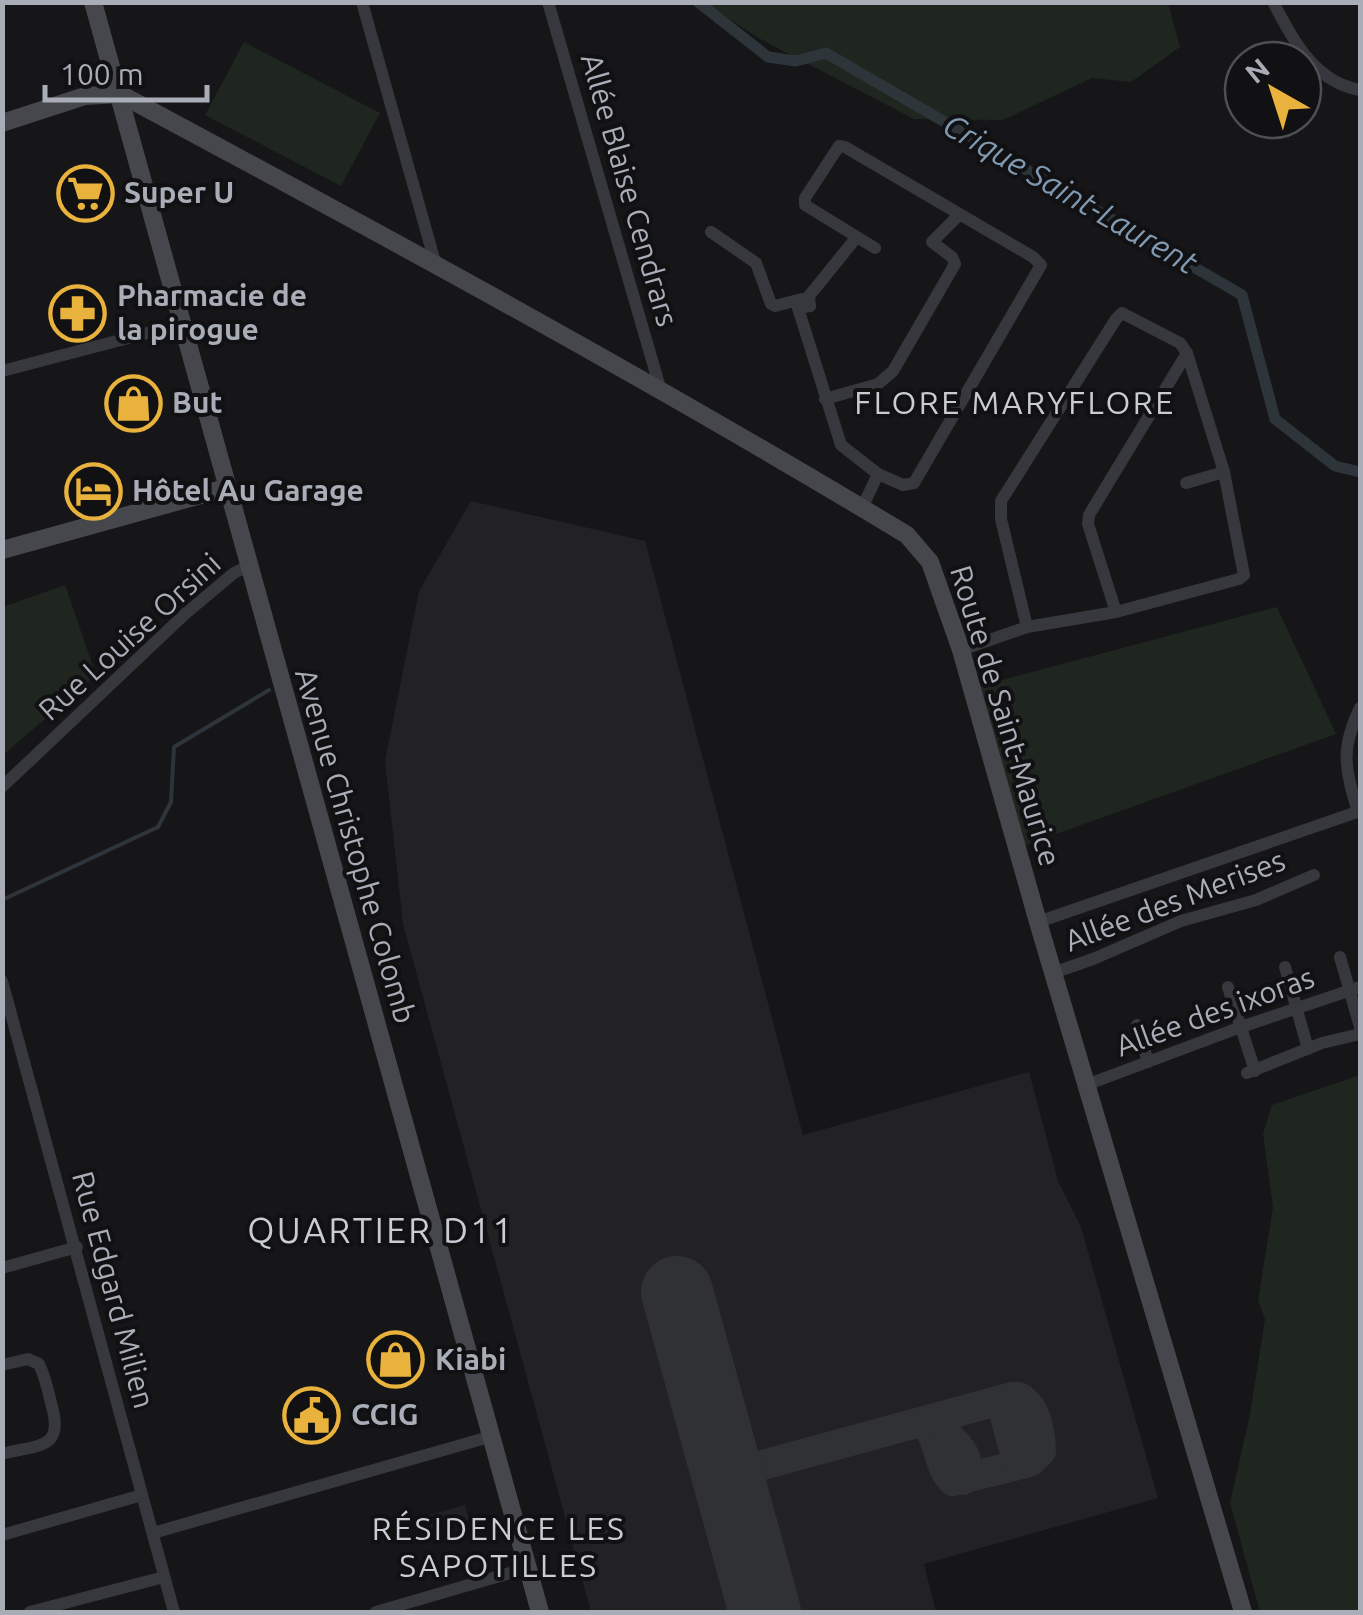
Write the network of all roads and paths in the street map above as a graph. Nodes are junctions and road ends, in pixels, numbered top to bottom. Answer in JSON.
{"nodes":[{"id":1,"x":93,"y":2,"type":"edge"},
{"id":2,"x":362,"y":2,"type":"edge"},
{"id":3,"x":548,"y":2,"type":"edge"},
{"id":4,"x":1273,"y":2,"type":"edge"},
{"id":5,"x":1360,"y":90,"type":"edge"},
{"id":6,"x":120,"y":94,"type":"junction"},
{"id":7,"x":2,"y":123,"type":"edge"},
{"id":8,"x":959,"y":216,"type":"junction"},
{"id":9,"x":711,"y":232,"type":"dead end"},
{"id":10,"x":856,"y":238,"type":"junction"},
{"id":11,"x":875,"y":248,"type":"dead end"},
{"id":12,"x":434,"y":262,"type":"junction"},
{"id":13,"x":810,"y":306,"type":"junction"},
{"id":14,"x":182,"y":324,"type":"junction"},
{"id":15,"x":1187,"y":352,"type":"junction"},
{"id":16,"x":2,"y":370,"type":"edge"},
{"id":17,"x":661,"y":391,"type":"junction"},
{"id":18,"x":826,"y":399,"type":"junction"},
{"id":19,"x":1224,"y":472,"type":"junction"},
{"id":20,"x":878,"y":474,"type":"junction"},
{"id":21,"x":1186,"y":483,"type":"dead end"},
{"id":22,"x":226,"y":488,"type":"junction"},
{"id":23,"x":862,"y":508,"type":"junction"},
{"id":24,"x":2,"y":550,"type":"edge"},
{"id":25,"x":248,"y":566,"type":"junction"},
{"id":26,"x":1116,"y":612,"type":"junction"},
{"id":27,"x":1026,"y":627,"type":"junction"},
{"id":28,"x":961,"y":650,"type":"junction"},
{"id":29,"x":1360,"y":708,"type":"edge"},
{"id":30,"x":2,"y":787,"type":"edge"},
{"id":31,"x":1359,"y":811,"type":"edge"},
{"id":32,"x":1314,"y":875,"type":"dead end"},
{"id":33,"x":1038,"y":922,"type":"junction"},
{"id":34,"x":1340,"y":956,"type":"dead end"},
{"id":35,"x":1285,"y":967,"type":"dead end"},
{"id":36,"x":1053,"y":973,"type":"junction"},
{"id":37,"x":2,"y":980,"type":"edge"},
{"id":38,"x":1228,"y":987,"type":"dead end"},
{"id":39,"x":1355,"y":989,"type":"edge"},
{"id":40,"x":1295,"y":1010,"type":"junction"},
{"id":41,"x":1137,"y":1024,"type":"dead end"},
{"id":42,"x":1241,"y":1027,"type":"junction"},
{"id":43,"x":1360,"y":1031,"type":"edge"},
{"id":44,"x":1308,"y":1049,"type":"junction"},
{"id":45,"x":1148,"y":1062,"type":"junction"},
{"id":46,"x":1086,"y":1085,"type":"junction"},
{"id":47,"x":77,"y":1246,"type":"junction"},
{"id":48,"x":2,"y":1268,"type":"edge"},
{"id":49,"x":2,"y":1365,"type":"edge"},
{"id":50,"x":490,"y":1437,"type":"junction"},
{"id":51,"x":2,"y":1454,"type":"edge"},
{"id":52,"x":142,"y":1495,"type":"junction"},
{"id":53,"x":153,"y":1533,"type":"junction"},
{"id":54,"x":2,"y":1534,"type":"edge"},
{"id":55,"x":528,"y":1568,"type":"junction"},
{"id":56,"x":164,"y":1576,"type":"junction"},
{"id":57,"x":30,"y":1612,"type":"edge"},
{"id":58,"x":174,"y":1612,"type":"edge"},
{"id":59,"x":376,"y":1612,"type":"edge"},
{"id":60,"x":540,"y":1612,"type":"edge"},
{"id":61,"x":1243,"y":1612,"type":"edge"}],
"edges":[{"from":1,"to":6,"type":"street","name":"Avenue Christophe Colomb"},
{"from":2,"to":12,"type":"street"},
{"from":3,"to":17,"type":"street","name":"Allée Blaise Cendrars"},
{"from":4,"to":5,"type":"street"},
{"from":6,"to":7,"type":"street"},
{"from":6,"to":12,"type":"street","name":"Route de Saint-Maurice"},
{"from":6,"to":14,"type":"street","name":"Avenue Christophe Colomb"},
{"from":8,"to":10,"type":"street"},
{"from":8,"to":18,"type":"street"},
{"from":8,"to":20,"type":"street"},
{"from":9,"to":13,"type":"street"},
{"from":10,"to":11,"type":"street"},
{"from":10,"to":13,"type":"street"},
{"from":12,"to":17,"type":"street","name":"Route de Saint-Maurice"},
{"from":13,"to":18,"type":"street"},
{"from":14,"to":16,"type":"street"},
{"from":14,"to":22,"type":"street","name":"Avenue Christophe Colomb"},
{"from":15,"to":19,"type":"street"},
{"from":15,"to":26,"type":"street"},
{"from":15,"to":27,"type":"street"},
{"from":17,"to":23,"type":"street","name":"Route de Saint-Maurice"},
{"from":18,"to":20,"type":"street"},
{"from":19,"to":21,"type":"street"},
{"from":19,"to":26,"type":"street"},
{"from":20,"to":23,"type":"street"},
{"from":22,"to":24,"type":"street"},
{"from":22,"to":25,"type":"street","name":"Avenue Christophe Colomb"},
{"from":23,"to":28,"type":"street","name":"Route de Saint-Maurice"},
{"from":25,"to":30,"type":"street","name":"Rue Louise Orsini"},
{"from":25,"to":50,"type":"street","name":"Avenue Christophe Colomb"},
{"from":26,"to":27,"type":"street"},
{"from":27,"to":28,"type":"street"},
{"from":28,"to":33,"type":"street","name":"Route de Saint-Maurice"},
{"from":29,"to":31,"type":"street"},
{"from":31,"to":33,"type":"street"},
{"from":32,"to":36,"type":"street","name":"Allée des Merises"},
{"from":33,"to":36,"type":"street","name":"Route de Saint-Maurice"},
{"from":34,"to":39,"type":"street"},
{"from":35,"to":40,"type":"street"},
{"from":36,"to":46,"type":"street","name":"Route de Saint-Maurice"},
{"from":37,"to":47,"type":"street","name":"Rue Edgard Milien"},
{"from":38,"to":42,"type":"street"},
{"from":39,"to":40,"type":"street","name":"Allée des ixoras"},
{"from":39,"to":43,"type":"street"},
{"from":40,"to":42,"type":"street","name":"Allée des ixoras"},
{"from":40,"to":44,"type":"street"},
{"from":41,"to":45,"type":"street"},
{"from":42,"to":44,"type":"street"},
{"from":42,"to":45,"type":"street","name":"Allée des ixoras"},
{"from":43,"to":44,"type":"street"},
{"from":45,"to":46,"type":"street","name":"Allée des ixoras"},
{"from":46,"to":61,"type":"street","name":"Route de Saint-Maurice"},
{"from":47,"to":48,"type":"street"},
{"from":47,"to":52,"type":"street","name":"Rue Edgard Milien"},
{"from":49,"to":51,"type":"street"},
{"from":50,"to":53,"type":"street"},
{"from":50,"to":55,"type":"street","name":"Avenue Christophe Colomb"},
{"from":52,"to":53,"type":"street","name":"Rue Edgard Milien"},
{"from":52,"to":54,"type":"street"},
{"from":53,"to":56,"type":"street","name":"Rue Edgard Milien"},
{"from":55,"to":59,"type":"street"},
{"from":55,"to":60,"type":"street","name":"Avenue Christophe Colomb"},
{"from":56,"to":57,"type":"street"},
{"from":56,"to":58,"type":"street","name":"Rue Edgard Milien"}]}
